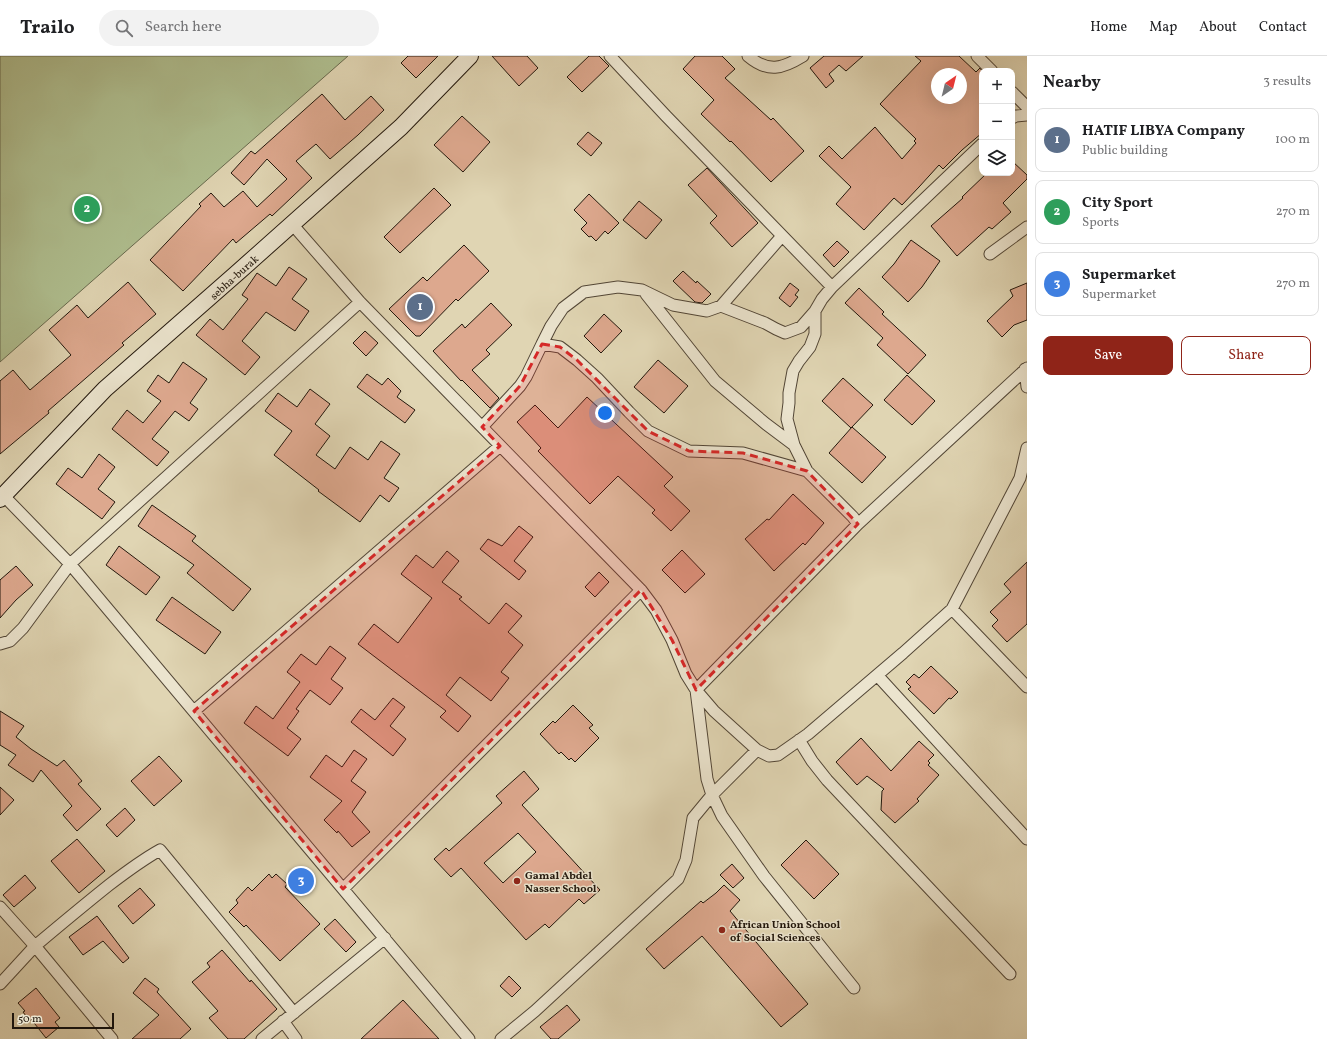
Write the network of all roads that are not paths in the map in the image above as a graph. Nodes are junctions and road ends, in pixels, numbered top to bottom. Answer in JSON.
{"nodes":[{"id":1,"x":470,"y":56,"type":"edge"},
{"id":2,"x":610,"y":56,"type":"edge"},
{"id":3,"x":748,"y":56,"type":"edge"},
{"id":4,"x":803,"y":56,"type":"edge"},
{"id":5,"x":977,"y":56,"type":"edge"},
{"id":6,"x":989,"y":68,"type":"edge"},
{"id":7,"x":1015,"y":95,"type":"edge"},
{"id":8,"x":1027,"y":107,"type":"edge"},
{"id":9,"x":1027,"y":115,"type":"edge"},
{"id":10,"x":1015,"y":116,"type":"edge"},
{"id":11,"x":979,"y":147,"type":"edge"},
{"id":12,"x":292,"y":224,"type":"junction"},
{"id":13,"x":1027,"y":228,"type":"edge"},
{"id":14,"x":782,"y":236,"type":"junction"},
{"id":15,"x":990,"y":254,"type":"dead end"},
{"id":16,"x":832,"y":287,"type":"junction"},
{"id":17,"x":645,"y":292,"type":"junction"},
{"id":18,"x":360,"y":302,"type":"junction"},
{"id":19,"x":721,"y":306,"type":"junction"},
{"id":20,"x":816,"y":310,"type":"junction"},
{"id":21,"x":542,"y":344,"type":"junction"},
{"id":22,"x":1026,"y":369,"type":"edge"},
{"id":23,"x":1027,"y":387,"type":"edge"},
{"id":24,"x":482,"y":427,"type":"junction"},
{"id":25,"x":794,"y":445,"type":"junction"},
{"id":26,"x":500,"y":446,"type":"junction"},
{"id":27,"x":1027,"y":448,"type":"edge"},
{"id":28,"x":807,"y":471,"type":"junction"},
{"id":29,"x":1,"y":497,"type":"edge"},
{"id":30,"x":858,"y":524,"type":"junction"},
{"id":31,"x":70,"y":564,"type":"junction"},
{"id":32,"x":640,"y":590,"type":"junction"},
{"id":33,"x":952,"y":609,"type":"junction"},
{"id":34,"x":0,"y":644,"type":"edge"},
{"id":35,"x":877,"y":675,"type":"junction"},
{"id":36,"x":1025,"y":680,"type":"edge"},
{"id":37,"x":696,"y":690,"type":"junction"},
{"id":38,"x":194,"y":711,"type":"junction"},
{"id":39,"x":800,"y":740,"type":"junction"},
{"id":40,"x":757,"y":750,"type":"junction"},
{"id":41,"x":712,"y":795,"type":"junction"},
{"id":42,"x":1027,"y":839,"type":"edge"},
{"id":43,"x":343,"y":889,"type":"junction"},
{"id":44,"x":0,"y":907,"type":"edge"},
{"id":45,"x":385,"y":938,"type":"junction"},
{"id":46,"x":35,"y":946,"type":"junction"},
{"id":47,"x":1010,"y":974,"type":"dead end"},
{"id":48,"x":0,"y":984,"type":"edge"},
{"id":49,"x":854,"y":988,"type":"dead end"},
{"id":50,"x":294,"y":1013,"type":"junction"},
{"id":51,"x":283,"y":1021,"type":"junction"},
{"id":52,"x":112,"y":1039,"type":"edge"},
{"id":53,"x":262,"y":1039,"type":"edge"},
{"id":54,"x":296,"y":1039,"type":"edge"},
{"id":55,"x":470,"y":1039,"type":"edge"},
{"id":56,"x":501,"y":1039,"type":"edge"}],
"edges":[{"from":1,"to":12,"type":"main road","name":"sebha-burak"},
{"from":2,"to":14,"type":"street"},
{"from":3,"to":4,"type":"street"},
{"from":5,"to":6,"type":"street"},
{"from":7,"to":8,"type":"street"},
{"from":9,"to":10,"type":"street"},
{"from":11,"to":16,"type":"street"},
{"from":12,"to":18,"type":"street"},
{"from":12,"to":29,"type":"main road","name":"sebha-burak"},
{"from":13,"to":15,"type":"street"},
{"from":14,"to":16,"type":"street"},
{"from":14,"to":19,"type":"street"},
{"from":16,"to":20,"type":"street"},
{"from":17,"to":19,"type":"street"},
{"from":17,"to":21,"type":"street"},
{"from":17,"to":25,"type":"street"},
{"from":18,"to":24,"type":"street"},
{"from":18,"to":31,"type":"street"},
{"from":19,"to":20,"type":"street"},
{"from":20,"to":25,"type":"street"},
{"from":21,"to":24,"type":"street"},
{"from":21,"to":28,"type":"street"},
{"from":22,"to":23,"type":"street"},
{"from":22,"to":30,"type":"street"},
{"from":24,"to":26,"type":"street"},
{"from":25,"to":28,"type":"street"},
{"from":26,"to":32,"type":"street"},
{"from":26,"to":38,"type":"street"},
{"from":27,"to":33,"type":"street"},
{"from":28,"to":30,"type":"street"},
{"from":29,"to":31,"type":"street"},
{"from":30,"to":37,"type":"street"},
{"from":31,"to":34,"type":"street"},
{"from":31,"to":38,"type":"street"},
{"from":32,"to":37,"type":"street"},
{"from":32,"to":43,"type":"street"},
{"from":33,"to":35,"type":"street"},
{"from":33,"to":36,"type":"street"},
{"from":35,"to":39,"type":"street"},
{"from":35,"to":42,"type":"street"},
{"from":37,"to":40,"type":"street"},
{"from":37,"to":41,"type":"street"},
{"from":38,"to":43,"type":"street"},
{"from":39,"to":40,"type":"street"},
{"from":39,"to":47,"type":"street"},
{"from":40,"to":41,"type":"street"},
{"from":41,"to":49,"type":"street"},
{"from":41,"to":56,"type":"street"},
{"from":43,"to":45,"type":"street"},
{"from":44,"to":46,"type":"street"},
{"from":45,"to":50,"type":"street"},
{"from":45,"to":55,"type":"street"},
{"from":46,"to":48,"type":"street"},
{"from":46,"to":50,"type":"street"},
{"from":46,"to":52,"type":"street"},
{"from":50,"to":51,"type":"street"},
{"from":51,"to":53,"type":"street"},
{"from":51,"to":54,"type":"street"}]}
